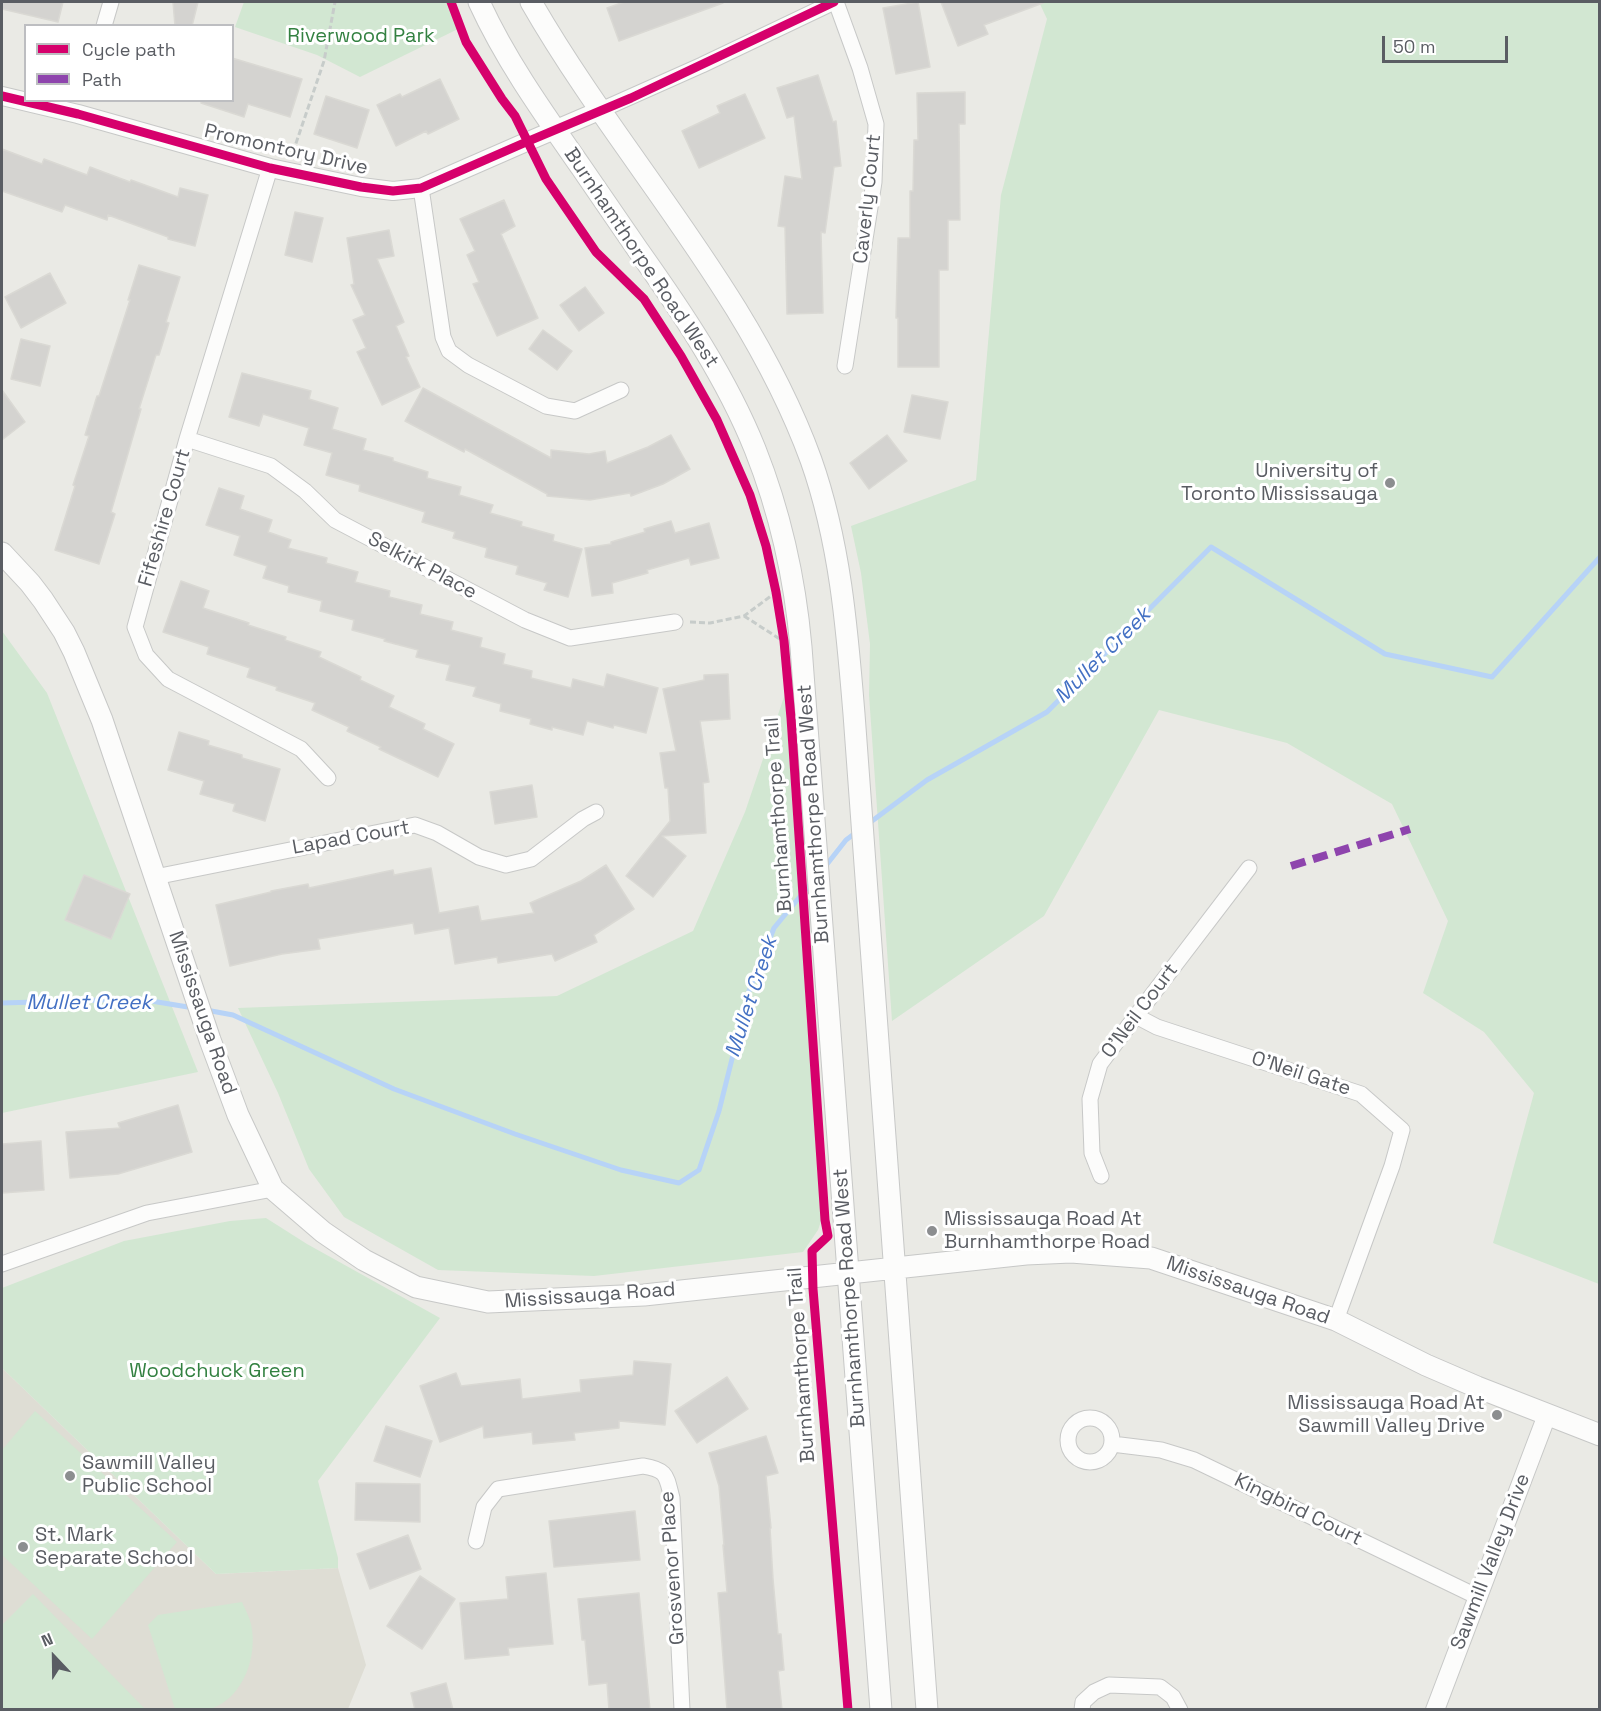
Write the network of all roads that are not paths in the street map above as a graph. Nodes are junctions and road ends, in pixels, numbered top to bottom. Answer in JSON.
{"nodes":[{"id":1,"x":111,"y":2,"type":"edge"},
{"id":2,"x":478,"y":2,"type":"edge"},
{"id":3,"x":531,"y":2,"type":"edge"},
{"id":4,"x":835,"y":2,"type":"edge"},
{"id":5,"x":105,"y":24,"type":"edge"},
{"id":6,"x":2,"y":96,"type":"edge"},
{"id":7,"x":24,"y":99,"type":"edge"},
{"id":8,"x":45,"y":102,"type":"edge"},
{"id":9,"x":80,"y":107,"type":"edge"},
{"id":10,"x":601,"y":110,"type":"junction"},
{"id":11,"x":555,"y":129,"type":"junction"},
{"id":12,"x":270,"y":168,"type":"junction"},
{"id":13,"x":421,"y":188,"type":"junction"},
{"id":14,"x":845,"y":366,"type":"dead end"},
{"id":15,"x":621,"y":390,"type":"dead end"},
{"id":16,"x":187,"y":438,"type":"junction"},
{"id":17,"x":2,"y":553,"type":"edge"},
{"id":18,"x":675,"y":622,"type":"road end"},
{"id":19,"x":328,"y":778,"type":"dead end"},
{"id":20,"x":596,"y":812,"type":"dead end"},
{"id":21,"x":1249,"y":868,"type":"dead end"},
{"id":22,"x":155,"y":877,"type":"junction"},
{"id":23,"x":1136,"y":1016,"type":"junction"},
{"id":24,"x":1101,"y":1176,"type":"dead end"},
{"id":25,"x":273,"y":1189,"type":"junction"},
{"id":26,"x":2,"y":1264,"type":"edge"},
{"id":27,"x":894,"y":1268,"type":"junction"},
{"id":28,"x":848,"y":1273,"type":"junction"},
{"id":29,"x":1336,"y":1320,"type":"junction"},
{"id":30,"x":1547,"y":1415,"type":"junction"},
{"id":31,"x":1599,"y":1436,"type":"edge"},
{"id":32,"x":1112,"y":1444,"type":"dead end"},
{"id":33,"x":476,"y":1541,"type":"dead end"},
{"id":34,"x":1478,"y":1597,"type":"junction"},
{"id":35,"x":682,"y":1710,"type":"edge"},
{"id":36,"x":881,"y":1710,"type":"edge"},
{"id":37,"x":927,"y":1710,"type":"edge"},
{"id":38,"x":1082,"y":1710,"type":"edge"},
{"id":39,"x":1180,"y":1710,"type":"edge"},
{"id":40,"x":1435,"y":1710,"type":"edge"}],
"edges":[{"from":1,"to":5,"type":"street"},
{"from":2,"to":11,"type":"main road","name":"Burnhamthorpe Road West"},
{"from":3,"to":10,"type":"main road"},
{"from":4,"to":10,"type":"street"},
{"from":4,"to":14,"type":"street","name":"Caverly Court"},
{"from":6,"to":7,"type":"street","name":"Promontory Drive"},
{"from":8,"to":9,"type":"street","name":"Promontory Drive"},
{"from":9,"to":12,"type":"street","name":"Promontory Drive"},
{"from":10,"to":11,"type":"street","name":"Promontory Drive"},
{"from":10,"to":27,"type":"main road"},
{"from":11,"to":13,"type":"street","name":"Promontory Drive"},
{"from":11,"to":28,"type":"main road","name":"Burnhamthorpe Road West"},
{"from":12,"to":13,"type":"street","name":"Promontory Drive"},
{"from":12,"to":16,"type":"street","name":"Fifeshire Court"},
{"from":13,"to":15,"type":"street"},
{"from":16,"to":18,"type":"street","name":"Selkirk Place"},
{"from":16,"to":19,"type":"street","name":"Fifeshire Court"},
{"from":17,"to":22,"type":"main road","name":"Mississauga Road"},
{"from":20,"to":22,"type":"street","name":"Lapad Court"},
{"from":21,"to":23,"type":"street","name":"O'Neil Court"},
{"from":22,"to":25,"type":"main road","name":"Mississauga Road"},
{"from":23,"to":24,"type":"street","name":"O'Neil Court"},
{"from":23,"to":29,"type":"street","name":"O'Neil Gate"},
{"from":25,"to":26,"type":"street"},
{"from":25,"to":28,"type":"main road","name":"Mississauga Road"},
{"from":27,"to":28,"type":"main road","name":"Mississauga Road"},
{"from":27,"to":29,"type":"main road","name":"Mississauga Road"},
{"from":27,"to":37,"type":"main road"},
{"from":28,"to":36,"type":"main road","name":"Burnhamthorpe Road West"},
{"from":29,"to":30,"type":"main road","name":"Mississauga Road"},
{"from":30,"to":31,"type":"main road","name":"Mississauga Road"},
{"from":30,"to":34,"type":"street","name":"Sawmill Valley Drive"},
{"from":32,"to":34,"type":"street","name":"Kingbird Court"},
{"from":33,"to":35,"type":"street","name":"Grosvenor Place"},
{"from":34,"to":40,"type":"street","name":"Sawmill Valley Drive"},
{"from":38,"to":39,"type":"street"}]}
